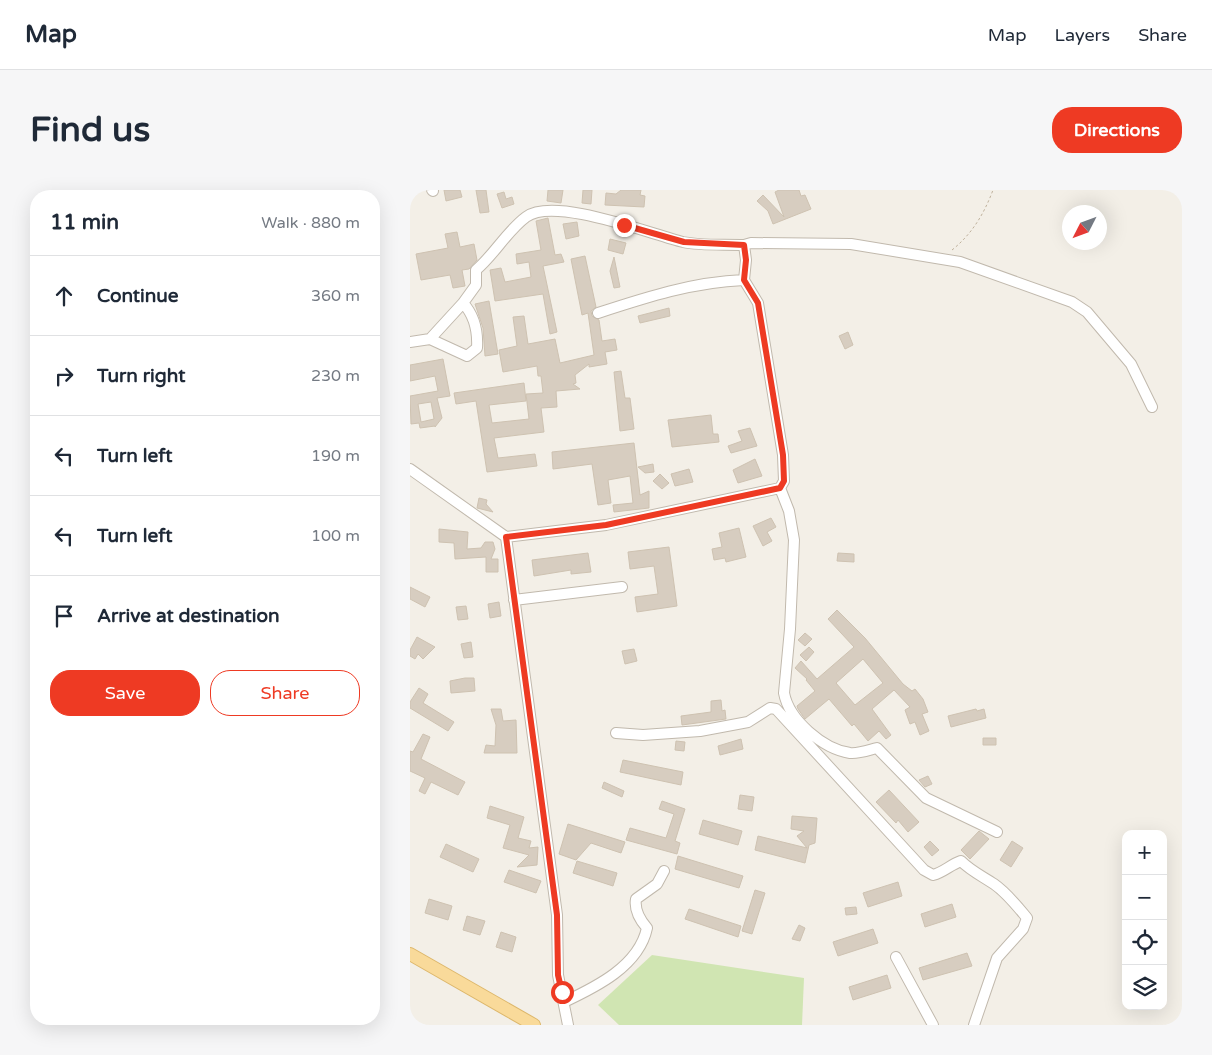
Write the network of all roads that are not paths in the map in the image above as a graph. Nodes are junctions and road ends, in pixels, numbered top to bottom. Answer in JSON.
{"nodes":[{"id":1,"x":744,"y":245,"type":"junction"},
{"id":2,"x":744,"y":280,"type":"junction"},
{"id":3,"x":463,"y":302,"type":"junction"},
{"id":4,"x":598,"y":313,"type":"dead end"},
{"id":5,"x":430,"y":338,"type":"junction"},
{"id":6,"x":410,"y":342,"type":"edge"},
{"id":7,"x":1152,"y":408,"type":"dead end"},
{"id":8,"x":410,"y":469,"type":"edge"},
{"id":9,"x":780,"y":488,"type":"junction"},
{"id":10,"x":506,"y":537,"type":"junction"},
{"id":11,"x":622,"y":587,"type":"dead end"},
{"id":12,"x":514,"y":600,"type":"junction"},
{"id":13,"x":616,"y":734,"type":"dead end"},
{"id":14,"x":996,"y":832,"type":"dead end"},
{"id":15,"x":664,"y":870,"type":"dead end"},
{"id":16,"x":410,"y":954,"type":"edge"},
{"id":17,"x":896,"y":957,"type":"dead end"},
{"id":18,"x":564,"y":1002,"type":"junction"},
{"id":19,"x":534,"y":1025,"type":"edge"},
{"id":20,"x":568,"y":1025,"type":"edge"},
{"id":21,"x":933,"y":1025,"type":"edge"},
{"id":22,"x":974,"y":1025,"type":"edge"}],
"edges":[{"from":1,"to":2,"type":"street"},
{"from":1,"to":3,"type":"street"},
{"from":1,"to":7,"type":"street"},
{"from":2,"to":4,"type":"street"},
{"from":2,"to":9,"type":"street"},
{"from":3,"to":5,"type":"street"},
{"from":3,"to":5,"type":"street"},
{"from":5,"to":6,"type":"street"},
{"from":8,"to":10,"type":"street"},
{"from":9,"to":10,"type":"street"},
{"from":9,"to":14,"type":"street"},
{"from":10,"to":12,"type":"street"},
{"from":11,"to":12,"type":"street"},
{"from":12,"to":18,"type":"street"},
{"from":13,"to":22,"type":"street"},
{"from":15,"to":18,"type":"street"},
{"from":16,"to":19,"type":"main road"},
{"from":17,"to":21,"type":"street"},
{"from":18,"to":20,"type":"street"}]}
